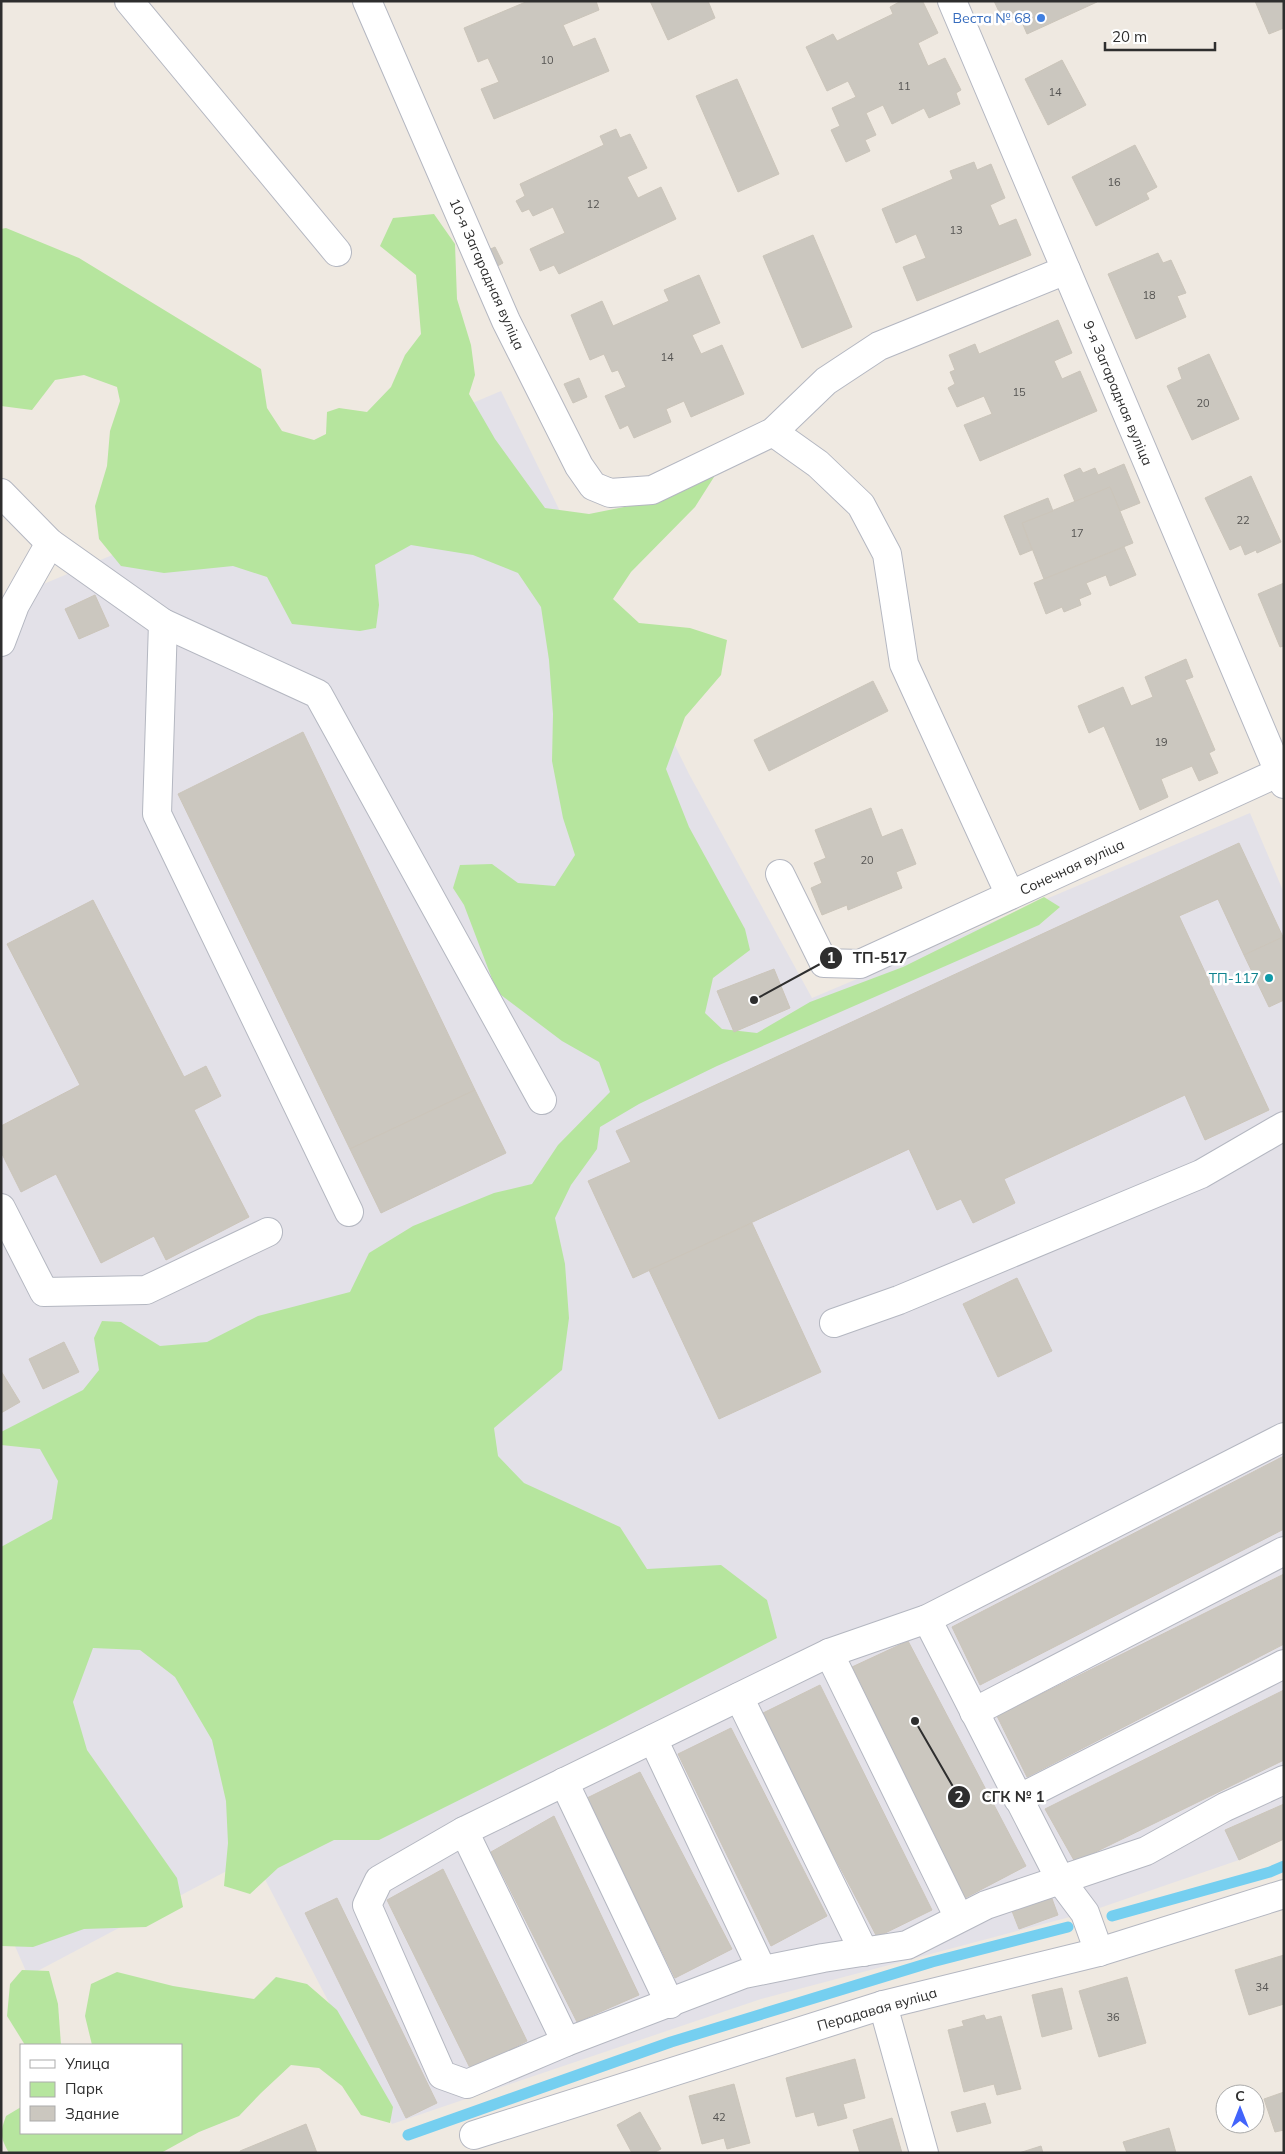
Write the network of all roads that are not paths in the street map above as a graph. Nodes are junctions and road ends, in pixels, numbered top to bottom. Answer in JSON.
{"nodes":[{"id":1,"x":129,"y":1,"type":"edge"},
{"id":2,"x":367,"y":1,"type":"edge"},
{"id":3,"x":952,"y":1,"type":"edge"},
{"id":4,"x":337,"y":252,"type":"dead end"},
{"id":5,"x":1066,"y":270,"type":"junction"},
{"id":6,"x":773,"y":432,"type":"junction"},
{"id":7,"x":1,"y":493,"type":"edge"},
{"id":8,"x":50,"y":543,"type":"junction"},
{"id":9,"x":163,"y":624,"type":"junction"},
{"id":10,"x":1,"y":642,"type":"edge"},
{"id":11,"x":1282,"y":776,"type":"edge"},
{"id":12,"x":780,"y":874,"type":"dead end"},
{"id":13,"x":1010,"y":895,"type":"junction"},
{"id":14,"x":542,"y":1100,"type":"dead end"},
{"id":15,"x":1284,"y":1126,"type":"edge"},
{"id":16,"x":1,"y":1208,"type":"edge"},
{"id":17,"x":349,"y":1212,"type":"dead end"},
{"id":18,"x":268,"y":1232,"type":"dead end"},
{"id":19,"x":834,"y":1323,"type":"dead end"},
{"id":20,"x":1284,"y":1437,"type":"edge"},
{"id":21,"x":1284,"y":1551,"type":"edge"},
{"id":22,"x":927,"y":1619,"type":"junction"},
{"id":23,"x":829,"y":1654,"type":"junction"},
{"id":24,"x":1284,"y":1664,"type":"edge"},
{"id":25,"x":740,"y":1697,"type":"junction"},
{"id":26,"x":974,"y":1712,"type":"junction"},
{"id":27,"x":653,"y":1739,"type":"junction"},
{"id":28,"x":1284,"y":1780,"type":"edge"},
{"id":29,"x":564,"y":1782,"type":"junction"},
{"id":30,"x":1018,"y":1799,"type":"junction"},
{"id":31,"x":464,"y":1831,"type":"junction"},
{"id":32,"x":1061,"y":1881,"type":"junction"},
{"id":33,"x":1284,"y":1894,"type":"edge"},
{"id":34,"x":959,"y":1918,"type":"junction"},
{"id":35,"x":864,"y":1952,"type":"junction"},
{"id":36,"x":1099,"y":1952,"type":"junction"},
{"id":37,"x":762,"y":1970,"type":"junction"},
{"id":38,"x":670,"y":2004,"type":"junction"},
{"id":39,"x":883,"y":2005,"type":"junction"},
{"id":40,"x":566,"y":2042,"type":"junction"},
{"id":41,"x":474,"y":2135,"type":"dead end"},
{"id":42,"x":924,"y":2153,"type":"edge"}],
"edges":[{"from":1,"to":4,"type":"street"},
{"from":2,"to":6,"type":"street","name":"10-я Загарадная вуліца"},
{"from":3,"to":5,"type":"street","name":"9-я Загарадная вуліца"},
{"from":5,"to":6,"type":"street"},
{"from":5,"to":11,"type":"street","name":"9-я Загарадная вуліца"},
{"from":6,"to":13,"type":"street"},
{"from":7,"to":8,"type":"street"},
{"from":8,"to":9,"type":"street"},
{"from":8,"to":10,"type":"street"},
{"from":9,"to":14,"type":"street"},
{"from":9,"to":17,"type":"street"},
{"from":11,"to":13,"type":"street","name":"Сонечная вуліца"},
{"from":12,"to":13,"type":"street","name":"Сонечная вуліца"},
{"from":15,"to":19,"type":"street"},
{"from":16,"to":18,"type":"street"},
{"from":20,"to":22,"type":"street"},
{"from":21,"to":26,"type":"street"},
{"from":22,"to":23,"type":"street"},
{"from":22,"to":26,"type":"street"},
{"from":23,"to":25,"type":"street"},
{"from":23,"to":34,"type":"street"},
{"from":24,"to":30,"type":"street"},
{"from":25,"to":27,"type":"street"},
{"from":25,"to":35,"type":"street"},
{"from":26,"to":30,"type":"street"},
{"from":27,"to":29,"type":"street"},
{"from":27,"to":37,"type":"street"},
{"from":28,"to":32,"type":"street"},
{"from":29,"to":31,"type":"street"},
{"from":29,"to":38,"type":"street"},
{"from":30,"to":32,"type":"street"},
{"from":31,"to":40,"type":"street"},
{"from":31,"to":40,"type":"street"},
{"from":32,"to":34,"type":"street"},
{"from":32,"to":36,"type":"street"},
{"from":33,"to":36,"type":"street","name":"Перадавая вуліца"},
{"from":34,"to":35,"type":"street"},
{"from":35,"to":37,"type":"street"},
{"from":36,"to":39,"type":"street","name":"Перадавая вуліца"},
{"from":37,"to":38,"type":"street"},
{"from":38,"to":40,"type":"street"},
{"from":39,"to":41,"type":"street","name":"Перадавая вуліца"},
{"from":39,"to":42,"type":"street"}]}
